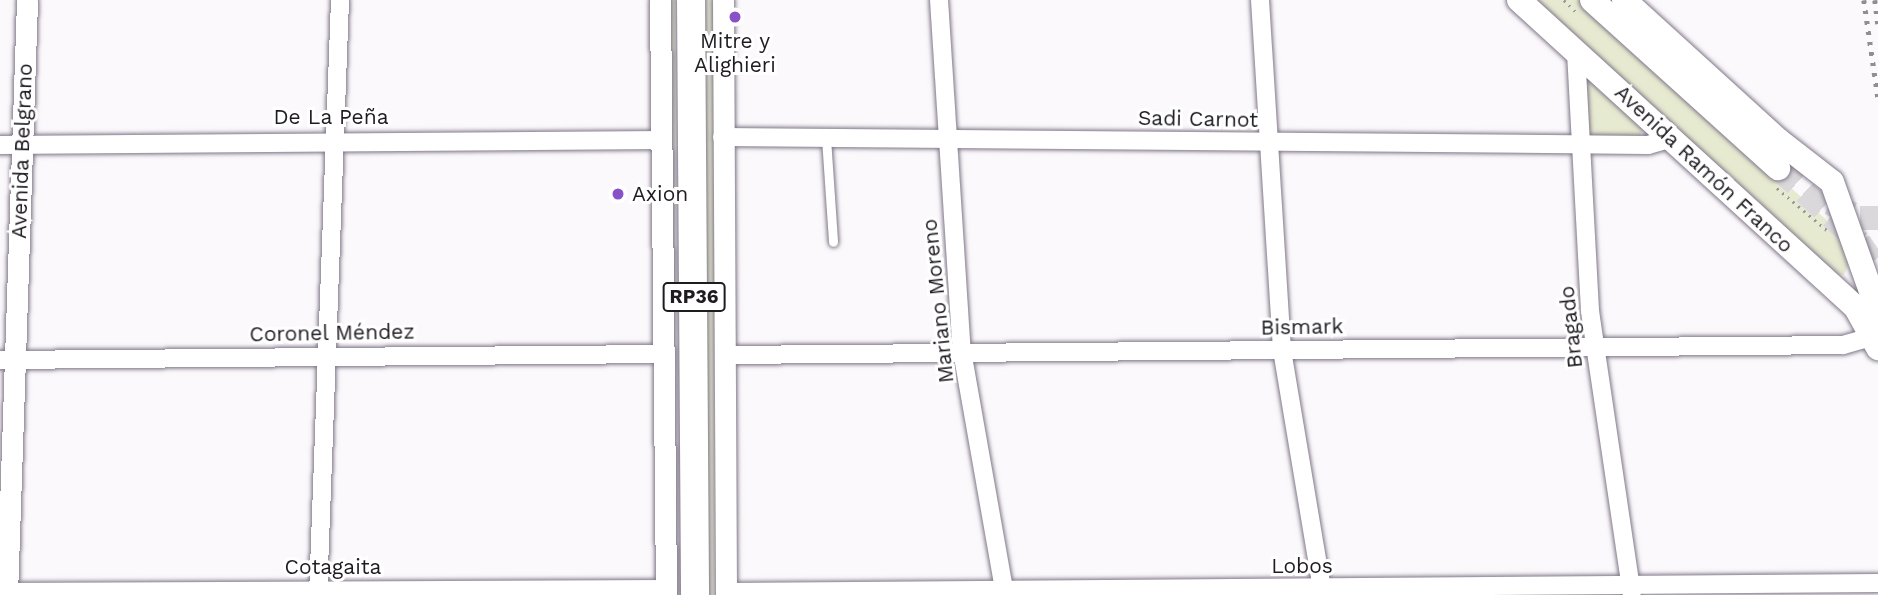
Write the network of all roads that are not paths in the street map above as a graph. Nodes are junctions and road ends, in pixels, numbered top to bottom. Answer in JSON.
{"nodes":[{"id":1,"x":27,"y":0,"type":"edge"},
{"id":2,"x":340,"y":0,"type":"edge"},
{"id":3,"x":660,"y":0,"type":"edge"},
{"id":4,"x":691,"y":0,"type":"edge"},
{"id":5,"x":723,"y":0,"type":"edge"},
{"id":6,"x":939,"y":0,"type":"edge"},
{"id":7,"x":1260,"y":0,"type":"edge"},
{"id":8,"x":1519,"y":0,"type":"edge"},
{"id":9,"x":1592,"y":0,"type":"edge"},
{"id":10,"x":1605,"y":0,"type":"edge"},
{"id":11,"x":1624,"y":0,"type":"edge"},
{"id":12,"x":1576,"y":52,"type":"junction"},
{"id":13,"x":722,"y":137,"type":"junction"},
{"id":14,"x":826,"y":138,"type":"junction"},
{"id":15,"x":946,"y":138,"type":"junction"},
{"id":16,"x":1672,"y":138,"type":"junction"},
{"id":17,"x":336,"y":139,"type":"junction"},
{"id":18,"x":663,"y":140,"type":"junction"},
{"id":19,"x":1271,"y":142,"type":"junction"},
{"id":20,"x":22,"y":144,"type":"junction"},
{"id":21,"x":1580,"y":144,"type":"junction"},
{"id":22,"x":0,"y":145,"type":"edge"},
{"id":23,"x":833,"y":242,"type":"dead end"},
{"id":24,"x":1878,"y":311,"type":"edge"},
{"id":25,"x":1876,"y":340,"type":"edge"},
{"id":26,"x":1594,"y":344,"type":"junction"},
{"id":27,"x":1282,"y":350,"type":"junction"},
{"id":28,"x":962,"y":351,"type":"junction"},
{"id":29,"x":664,"y":354,"type":"junction"},
{"id":30,"x":725,"y":355,"type":"junction"},
{"id":31,"x":327,"y":356,"type":"junction"},
{"id":32,"x":8,"y":360,"type":"edge"},
{"id":33,"x":1878,"y":583,"type":"edge"},
{"id":34,"x":1631,"y":590,"type":"edge"},
{"id":35,"x":318,"y":592,"type":"edge"},
{"id":36,"x":666,"y":592,"type":"edge"},
{"id":37,"x":1322,"y":592,"type":"edge"},
{"id":38,"x":5,"y":593,"type":"edge"},
{"id":39,"x":1005,"y":593,"type":"edge"},
{"id":40,"x":726,"y":594,"type":"edge"},
{"id":41,"x":695,"y":595,"type":"edge"}],
"edges":[{"from":1,"to":20,"type":"street","name":"Avenida Belgrano"},
{"from":2,"to":17,"type":"street"},
{"from":3,"to":18,"type":"street"},
{"from":4,"to":41,"type":"main road","number":"RP36"},
{"from":5,"to":13,"type":"street"},
{"from":6,"to":15,"type":"street","name":"Mariano Moreno"},
{"from":7,"to":19,"type":"street"},
{"from":8,"to":12,"type":"main road","name":"Avenida Ramón Franco"},
{"from":9,"to":10,"type":"main road"},
{"from":11,"to":24,"type":"main road"},
{"from":12,"to":16,"type":"main road","name":"Avenida Ramón Franco"},
{"from":12,"to":21,"type":"street","name":"Bragado"},
{"from":13,"to":14,"type":"street","name":"Sadi Carnot"},
{"from":13,"to":30,"type":"street"},
{"from":14,"to":15,"type":"street","name":"Sadi Carnot"},
{"from":14,"to":23,"type":"lane"},
{"from":15,"to":19,"type":"street","name":"Sadi Carnot"},
{"from":15,"to":28,"type":"street","name":"Mariano Moreno"},
{"from":16,"to":21,"type":"street","name":"Sadi Carnot"},
{"from":16,"to":25,"type":"main road","name":"Avenida Ramón Franco"},
{"from":17,"to":18,"type":"street","name":"De La Peña"},
{"from":17,"to":20,"type":"street","name":"De La Peña"},
{"from":17,"to":31,"type":"street"},
{"from":18,"to":29,"type":"street"},
{"from":19,"to":21,"type":"street","name":"Sadi Carnot"},
{"from":19,"to":27,"type":"street"},
{"from":20,"to":22,"type":"street","name":"De La Peña"},
{"from":20,"to":32,"type":"street","name":"Avenida Belgrano"},
{"from":21,"to":26,"type":"street","name":"Bragado"},
{"from":25,"to":26,"type":"street","name":"Bismark"},
{"from":26,"to":27,"type":"street","name":"Bismark"},
{"from":26,"to":34,"type":"street","name":"Bragado"},
{"from":27,"to":28,"type":"street","name":"Bismark"},
{"from":27,"to":37,"type":"street"},
{"from":28,"to":30,"type":"street","name":"Bismark"},
{"from":28,"to":39,"type":"street","name":"Mariano Moreno"},
{"from":29,"to":31,"type":"street","name":"Coronel Méndez"},
{"from":29,"to":36,"type":"street"},
{"from":30,"to":40,"type":"street"},
{"from":31,"to":32,"type":"street","name":"Coronel Méndez"},
{"from":31,"to":35,"type":"street"},
{"from":32,"to":38,"type":"street","name":"Avenida Belgrano"},
{"from":33,"to":34,"type":"street","name":"Lobos"},
{"from":34,"to":37,"type":"street","name":"Lobos"},
{"from":35,"to":36,"type":"street","name":"Cotagaita"},
{"from":35,"to":38,"type":"street","name":"Cotagaita"},
{"from":37,"to":39,"type":"street","name":"Lobos"},
{"from":39,"to":40,"type":"street","name":"Lobos"}]}
